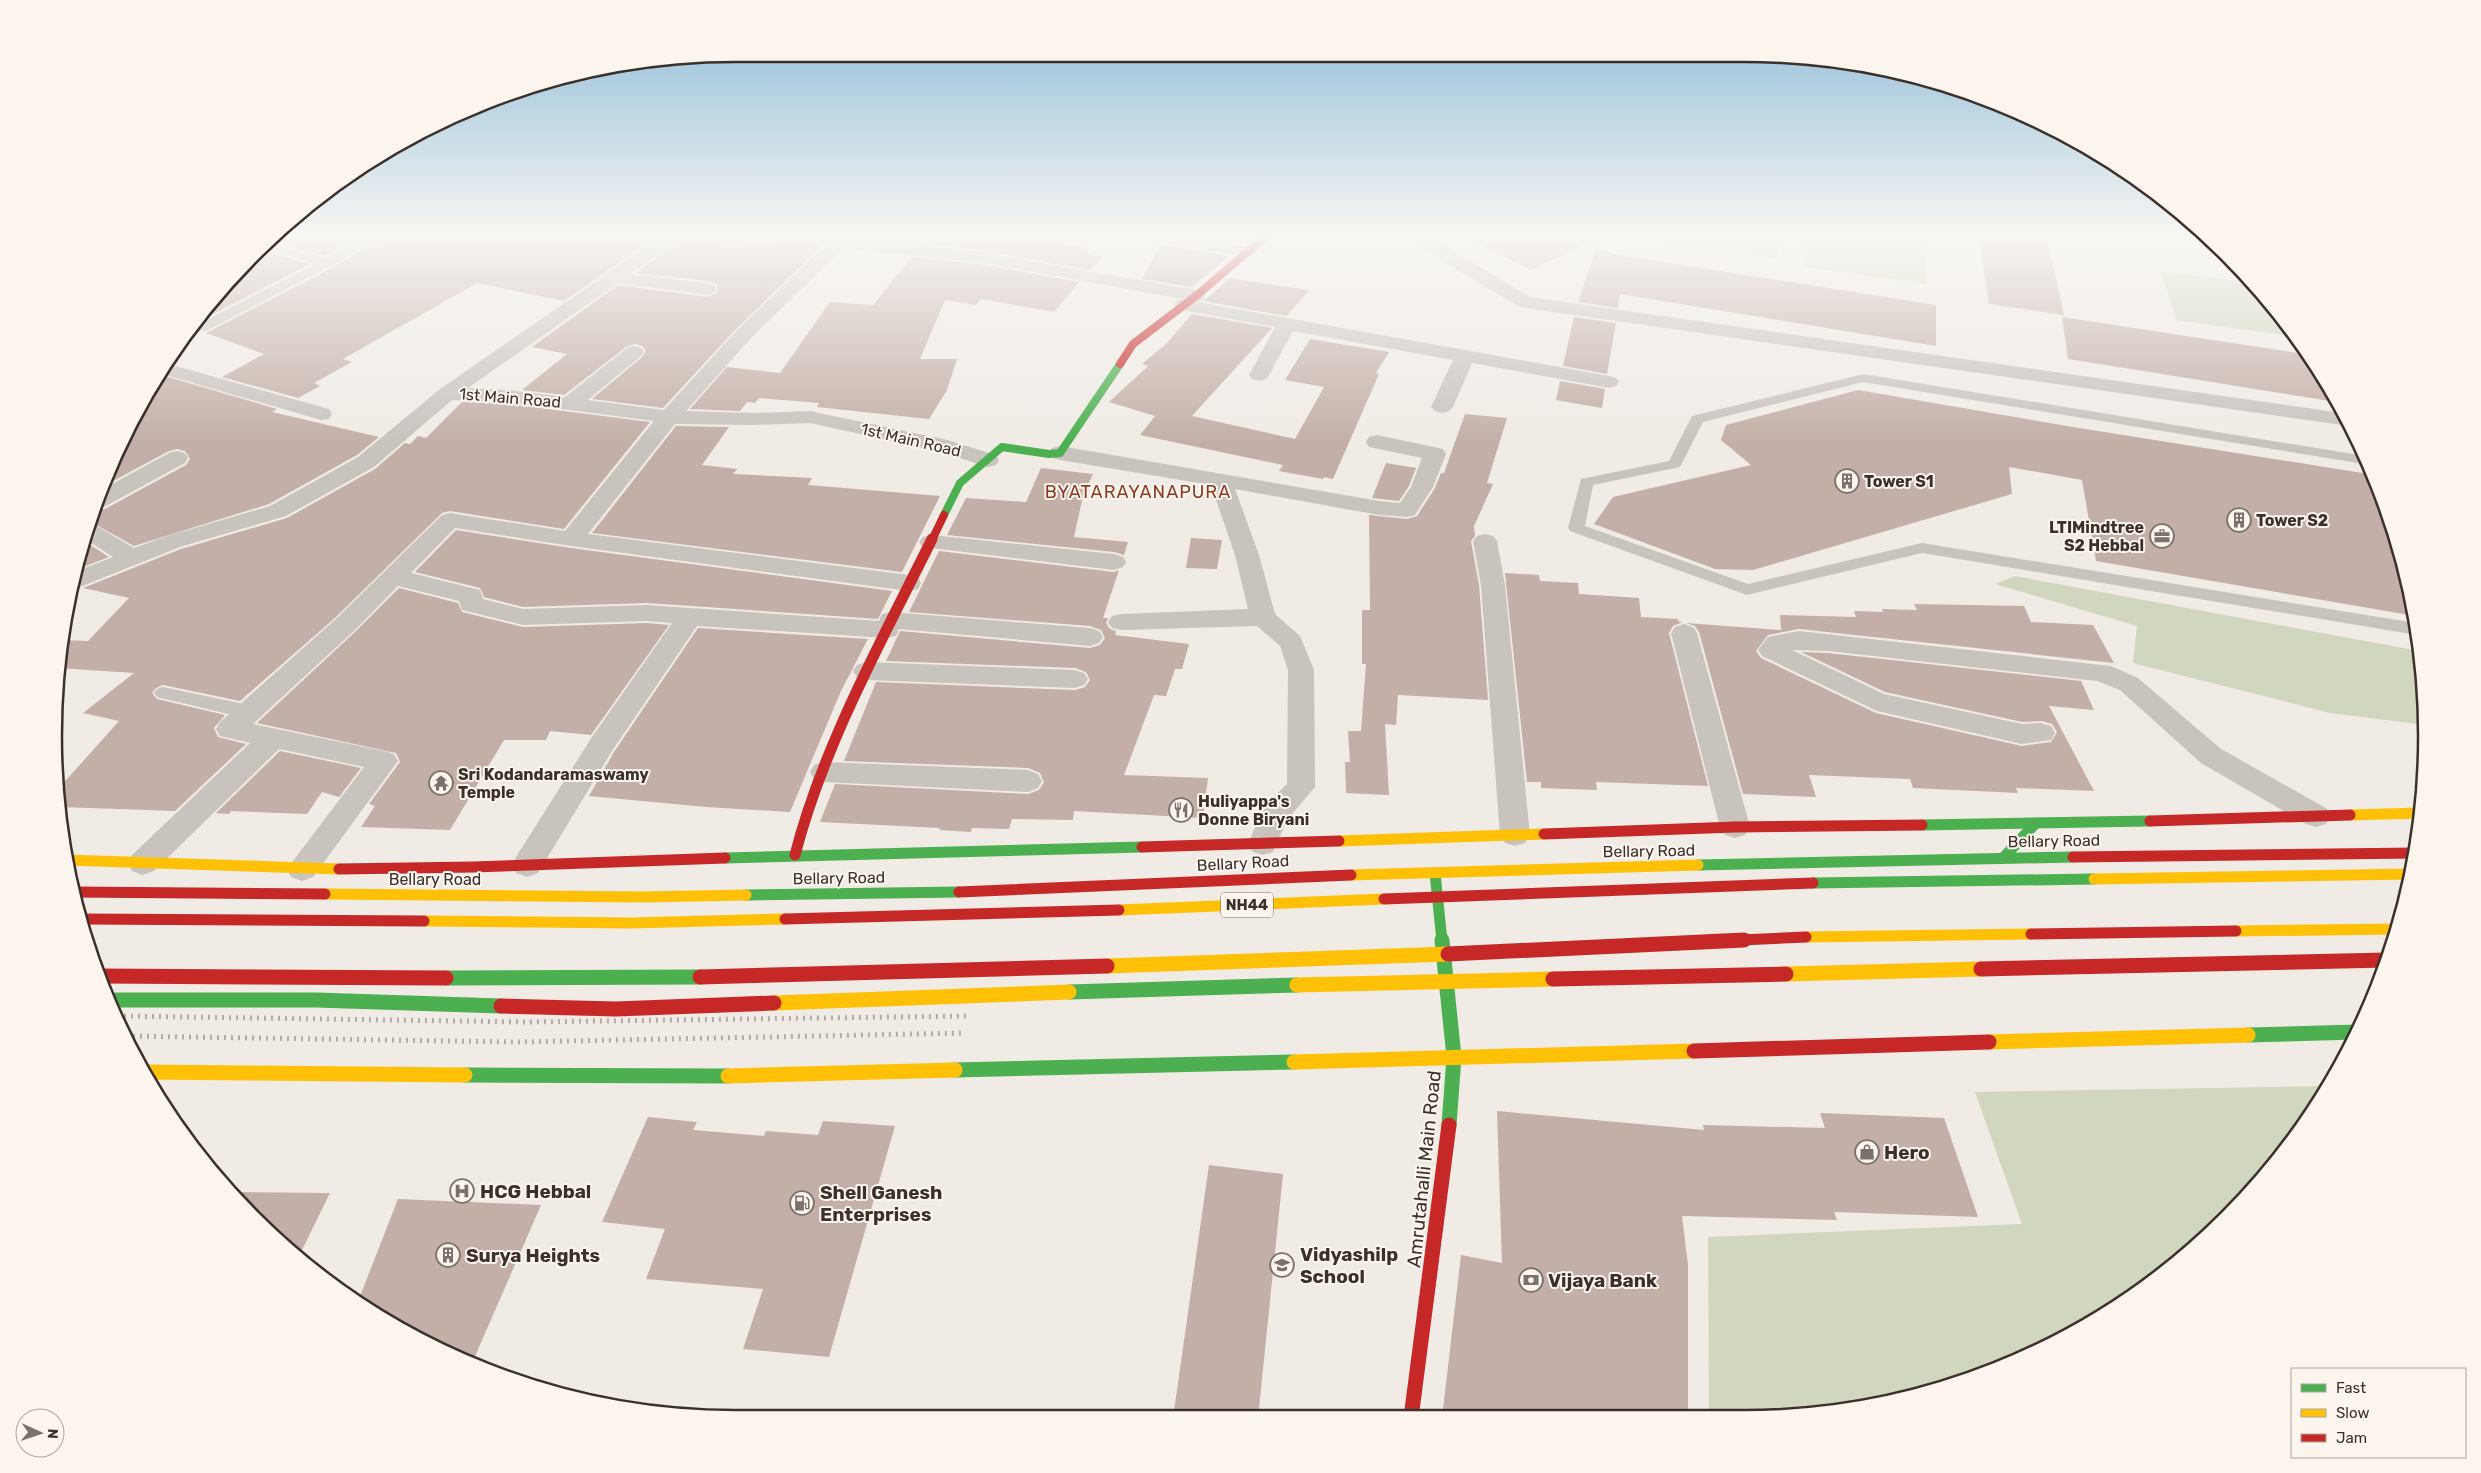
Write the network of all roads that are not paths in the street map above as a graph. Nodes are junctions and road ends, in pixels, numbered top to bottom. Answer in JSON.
{"nodes":[{"id":1,"x":244,"y":306,"type":"edge"},
{"id":2,"x":573,"y":306,"type":"edge"},
{"id":3,"x":773,"y":306,"type":"edge"},
{"id":4,"x":1184,"y":306,"type":"edge"},
{"id":5,"x":1210,"y":306,"type":"edge"},
{"id":6,"x":1551,"y":306,"type":"edge"},
{"id":7,"x":1286,"y":324,"type":"junction"},
{"id":8,"x":201,"y":328,"type":"edge"},
{"id":9,"x":634,"y":352,"type":"dead end"},
{"id":10,"x":1465,"y":356,"type":"junction"},
{"id":11,"x":171,"y":370,"type":"edge"},
{"id":12,"x":1259,"y":375,"type":"dead end"},
{"id":13,"x":1609,"y":382,"type":"dead end"},
{"id":14,"x":447,"y":393,"type":"junction"},
{"id":15,"x":570,"y":403,"type":"junction"},
{"id":16,"x":1442,"y":407,"type":"dead end"},
{"id":17,"x":321,"y":414,"type":"dead end"},
{"id":18,"x":669,"y":416,"type":"junction"},
{"id":19,"x":2338,"y":419,"type":"edge"},
{"id":20,"x":1377,"y":442,"type":"dead end"},
{"id":21,"x":1060,"y":453,"type":"junction"},
{"id":22,"x":177,"y":458,"type":"dead end"},
{"id":23,"x":2358,"y":459,"type":"edge"},
{"id":24,"x":988,"y":460,"type":"junction"},
{"id":25,"x":1220,"y":480,"type":"junction"},
{"id":26,"x":107,"y":496,"type":"edge"},
{"id":27,"x":94,"y":534,"type":"edge"},
{"id":28,"x":571,"y":539,"type":"junction"},
{"id":29,"x":1485,"y":541,"type":"dead end"},
{"id":30,"x":931,"y":542,"type":"junction"},
{"id":31,"x":131,"y":557,"type":"junction"},
{"id":32,"x":1114,"y":562,"type":"dead end"},
{"id":33,"x":393,"y":577,"type":"junction"},
{"id":34,"x":81,"y":578,"type":"edge"},
{"id":35,"x":909,"y":583,"type":"junction"},
{"id":36,"x":690,"y":617,"type":"junction"},
{"id":37,"x":1263,"y":617,"type":"junction"},
{"id":38,"x":1122,"y":622,"type":"dead end"},
{"id":39,"x":889,"y":625,"type":"junction"},
{"id":40,"x":2410,"y":629,"type":"edge"},
{"id":41,"x":1684,"y":633,"type":"dead end"},
{"id":42,"x":1090,"y":637,"type":"dead end"},
{"id":43,"x":866,"y":671,"type":"junction"},
{"id":44,"x":1075,"y":679,"type":"dead end"},
{"id":45,"x":164,"y":693,"type":"dead end"},
{"id":46,"x":249,"y":712,"type":"junction"},
{"id":47,"x":2041,"y":732,"type":"dead end"},
{"id":48,"x":273,"y":738,"type":"junction"},
{"id":49,"x":824,"y":772,"type":"junction"},
{"id":50,"x":1028,"y":781,"type":"dead end"},
{"id":51,"x":2414,"y":813,"type":"edge"},
{"id":52,"x":2316,"y":816,"type":"junction"},
{"id":53,"x":2035,"y":824,"type":"junction"},
{"id":54,"x":1735,"y":827,"type":"junction"},
{"id":55,"x":1515,"y":834,"type":"junction"},
{"id":56,"x":1263,"y":844,"type":"junction"},
{"id":57,"x":2408,"y":853,"type":"edge"},
{"id":58,"x":795,"y":855,"type":"junction"},
{"id":59,"x":2003,"y":858,"type":"junction"},
{"id":60,"x":74,"y":860,"type":"edge"},
{"id":61,"x":143,"y":863,"type":"junction"},
{"id":62,"x":527,"y":865,"type":"junction"},
{"id":63,"x":302,"y":869,"type":"junction"},
{"id":64,"x":1435,"y":871,"type":"junction"},
{"id":65,"x":2405,"y":874,"type":"edge"},
{"id":66,"x":81,"y":892,"type":"edge"},
{"id":67,"x":87,"y":919,"type":"edge"},
{"id":68,"x":2390,"y":929,"type":"edge"},
{"id":69,"x":2380,"y":960,"type":"edge"},
{"id":70,"x":107,"y":976,"type":"edge"},
{"id":71,"x":1447,"y":982,"type":"junction"},
{"id":72,"x":117,"y":1000,"type":"edge"},
{"id":73,"x":2350,"y":1032,"type":"edge"},
{"id":74,"x":1454,"y":1056,"type":"junction"},
{"id":75,"x":152,"y":1072,"type":"edge"},
{"id":76,"x":1412,"y":1410,"type":"edge"}],
"edges":[{"from":1,"to":8,"type":"lane"},
{"from":2,"to":14,"type":"street"},
{"from":3,"to":18,"type":"street"},
{"from":4,"to":21,"type":"main road"},
{"from":5,"to":7,"type":"street"},
{"from":6,"to":19,"type":"street"},
{"from":7,"to":10,"type":"street"},
{"from":7,"to":12,"type":"street"},
{"from":9,"to":15,"type":"street"},
{"from":10,"to":13,"type":"street"},
{"from":10,"to":16,"type":"street"},
{"from":11,"to":17,"type":"street"},
{"from":14,"to":15,"type":"street","name":"1st Main Road"},
{"from":14,"to":31,"type":"street","name":"1st Main Road"},
{"from":15,"to":18,"type":"street","name":"1st Main Road"},
{"from":18,"to":24,"type":"street","name":"1st Main Road"},
{"from":18,"to":28,"type":"street"},
{"from":20,"to":25,"type":"street"},
{"from":21,"to":24,"type":"main road"},
{"from":21,"to":25,"type":"street"},
{"from":22,"to":26,"type":"street"},
{"from":23,"to":40,"type":"lane"},
{"from":24,"to":30,"type":"main road"},
{"from":25,"to":37,"type":"street"},
{"from":27,"to":31,"type":"street"},
{"from":28,"to":33,"type":"street"},
{"from":28,"to":35,"type":"street"},
{"from":29,"to":55,"type":"street"},
{"from":30,"to":32,"type":"street"},
{"from":30,"to":35,"type":"main road"},
{"from":31,"to":34,"type":"street","name":"1st Main Road"},
{"from":33,"to":36,"type":"street"},
{"from":33,"to":46,"type":"street"},
{"from":35,"to":39,"type":"main road"},
{"from":36,"to":39,"type":"street"},
{"from":36,"to":62,"type":"street"},
{"from":37,"to":38,"type":"street"},
{"from":37,"to":56,"type":"street"},
{"from":39,"to":42,"type":"street"},
{"from":39,"to":43,"type":"main road"},
{"from":41,"to":54,"type":"street"},
{"from":43,"to":44,"type":"street"},
{"from":43,"to":49,"type":"main road"},
{"from":45,"to":46,"type":"lane"},
{"from":46,"to":48,"type":"street"},
{"from":47,"to":52,"type":"street"},
{"from":48,"to":61,"type":"street"},
{"from":48,"to":63,"type":"street"},
{"from":49,"to":50,"type":"street"},
{"from":49,"to":58,"type":"main road"},
{"from":51,"to":52,"type":"main road"},
{"from":52,"to":53,"type":"main road"},
{"from":53,"to":54,"type":"main road"},
{"from":53,"to":59,"type":"main road"},
{"from":54,"to":55,"type":"main road"},
{"from":55,"to":56,"type":"main road"},
{"from":56,"to":58,"type":"main road"},
{"from":57,"to":59,"type":"main road","name":"Bellary Road"},
{"from":58,"to":62,"type":"main road"},
{"from":59,"to":64,"type":"main road","name":"Bellary Road"},
{"from":60,"to":61,"type":"main road"},
{"from":61,"to":63,"type":"main road"},
{"from":62,"to":63,"type":"main road"},
{"from":64,"to":66,"type":"main road","name":"Bellary Road"},
{"from":64,"to":71,"type":"main road","name":"Amrutahalli Main Road"},
{"from":65,"to":67,"type":"main road","number":"NH44","bridge":true},
{"from":68,"to":70,"type":"main road","bridge":true},
{"from":69,"to":71,"type":"main road"},
{"from":71,"to":72,"type":"main road"},
{"from":71,"to":74,"type":"main road","name":"Amrutahalli Main Road"},
{"from":73,"to":74,"type":"main road"},
{"from":74,"to":75,"type":"main road"},
{"from":74,"to":76,"type":"main road","name":"Amrutahalli Main Road"}]}
